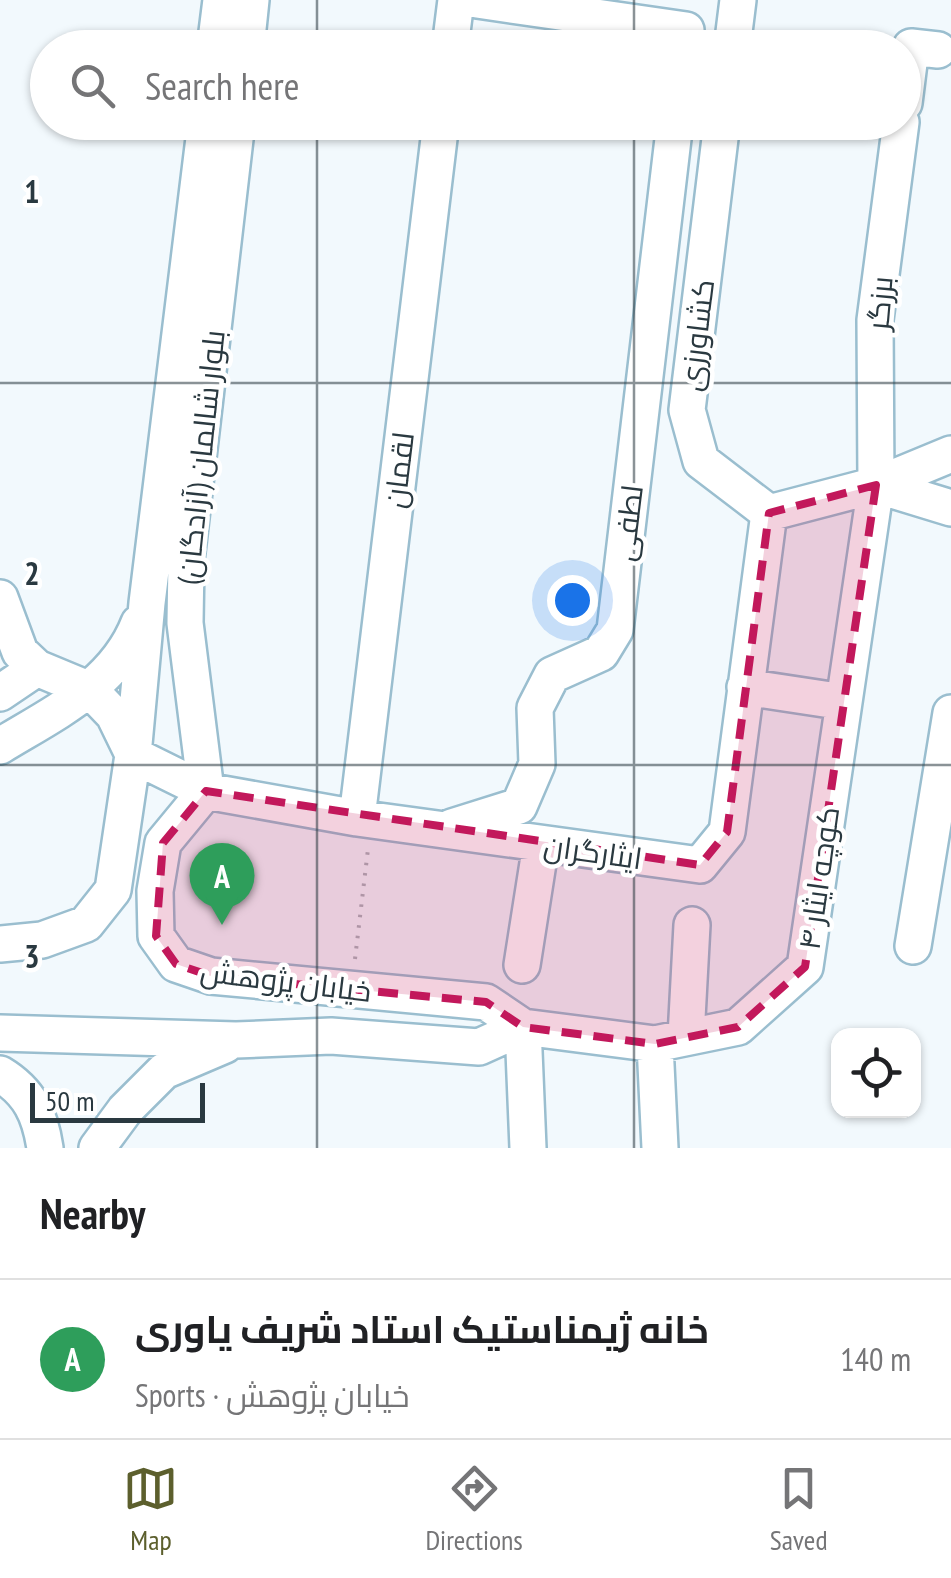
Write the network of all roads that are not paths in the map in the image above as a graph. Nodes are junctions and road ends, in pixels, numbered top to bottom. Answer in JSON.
{"nodes":[{"id":1,"x":221,"y":0,"type":"edge"},
{"id":2,"x":252,"y":0,"type":"edge"},
{"id":3,"x":456,"y":0,"type":"edge"},
{"id":4,"x":477,"y":0,"type":"edge"},
{"id":5,"x":618,"y":0,"type":"edge"},
{"id":6,"x":738,"y":0,"type":"edge"},
{"id":7,"x":687,"y":22,"type":"edge"},
{"id":8,"x":217,"y":30,"type":"edge"},
{"id":9,"x":248,"y":30,"type":"edge"},
{"id":10,"x":452,"y":30,"type":"edge"},
{"id":11,"x":734,"y":30,"type":"edge"},
{"id":12,"x":921,"y":49,"type":"edge"},
{"id":13,"x":938,"y":50,"type":"dead end"},
{"id":14,"x":206,"y":140,"type":"edge"},
{"id":15,"x":233,"y":140,"type":"edge"},
{"id":16,"x":439,"y":140,"type":"edge"},
{"id":17,"x":673,"y":140,"type":"edge"},
{"id":18,"x":720,"y":140,"type":"edge"},
{"id":19,"x":899,"y":140,"type":"edge"},
{"id":20,"x":205,"y":264,"type":"junction"},
{"id":21,"x":951,"y":454,"type":"edge"},
{"id":22,"x":876,"y":485,"type":"junction"},
{"id":23,"x":951,"y":508,"type":"edge"},
{"id":24,"x":769,"y":513,"type":"junction"},
{"id":25,"x":0,"y":598,"type":"edge"},
{"id":26,"x":147,"y":603,"type":"junction"},
{"id":27,"x":37,"y":668,"type":"junction"},
{"id":28,"x":746,"y":687,"type":"junction"},
{"id":29,"x":90,"y":690,"type":"junction"},
{"id":30,"x":0,"y":693,"type":"edge"},
{"id":31,"x":844,"y":702,"type":"junction"},
{"id":32,"x":951,"y":712,"type":"edge"},
{"id":33,"x":0,"y":746,"type":"edge"},
{"id":34,"x":133,"y":755,"type":"junction"},
{"id":35,"x":206,"y":792,"type":"junction"},
{"id":36,"x":365,"y":818,"type":"junction"},
{"id":37,"x":446,"y":830,"type":"junction"},
{"id":38,"x":541,"y":844,"type":"junction"},
{"id":39,"x":692,"y":925,"type":"dead end"},
{"id":40,"x":0,"y":944,"type":"edge"},
{"id":41,"x":914,"y":946,"type":"dead end"},
{"id":42,"x":522,"y":965,"type":"dead end"},
{"id":43,"x":523,"y":1028,"type":"junction"},
{"id":44,"x":0,"y":1033,"type":"edge"},
{"id":45,"x":236,"y":1040,"type":"junction"},
{"id":46,"x":670,"y":1040,"type":"junction"},
{"id":47,"x":0,"y":1074,"type":"edge"},
{"id":48,"x":45,"y":1148,"type":"edge"},
{"id":49,"x":97,"y":1148,"type":"edge"},
{"id":50,"x":528,"y":1148,"type":"edge"},
{"id":51,"x":660,"y":1148,"type":"edge"}],
"edges":[{"from":1,"to":8,"type":"street"},
{"from":2,"to":9,"type":"street"},
{"from":3,"to":10,"type":"street"},
{"from":4,"to":7,"type":"street"},
{"from":5,"to":7,"type":"street"},
{"from":6,"to":11,"type":"street"},
{"from":12,"to":13,"type":"street"},
{"from":14,"to":20,"type":"street","name":"بلوار شالمان (آزادگان)"},
{"from":15,"to":20,"type":"street","name":"بلوار شالمان (آزادگان)"},
{"from":16,"to":36,"type":"street","name":"لقمان"},
{"from":17,"to":37,"type":"street","name":"لطفی"},
{"from":18,"to":24,"type":"street","name":"کشاورزی"},
{"from":19,"to":22,"type":"street","name":"برزگر"},
{"from":20,"to":26,"type":"street","name":"بلوار شالمان (آزادگان)"},
{"from":20,"to":35,"type":"street","name":"بلوار شالمان (آزادگان)"},
{"from":21,"to":22,"type":"street"},
{"from":22,"to":23,"type":"street"},
{"from":22,"to":24,"type":"street"},
{"from":22,"to":31,"type":"street","name":"کوچه ایثار ۴"},
{"from":24,"to":28,"type":"street","name":"ایثارگران"},
{"from":25,"to":27,"type":"street"},
{"from":26,"to":29,"type":"street"},
{"from":26,"to":34,"type":"street","name":"بلوار شالمان (آزادگان)"},
{"from":27,"to":29,"type":"street"},
{"from":27,"to":30,"type":"street"},
{"from":28,"to":31,"type":"street"},
{"from":28,"to":38,"type":"street","name":"ایثارگران"},
{"from":29,"to":33,"type":"street"},
{"from":29,"to":34,"type":"street"},
{"from":31,"to":46,"type":"street","name":"کوچه ایثار ۴"},
{"from":32,"to":41,"type":"street"},
{"from":34,"to":35,"type":"street","name":"ایثارگران"},
{"from":34,"to":40,"type":"street","name":"بلوار شالمان (آزادگان)"},
{"from":35,"to":36,"type":"street","name":"ایثارگران"},
{"from":35,"to":43,"type":"street","name":"خیابان پژوهش"},
{"from":36,"to":37,"type":"street","name":"ایثارگران"},
{"from":37,"to":38,"type":"street","name":"ایثارگران"},
{"from":38,"to":42,"type":"street"},
{"from":39,"to":46,"type":"street"},
{"from":43,"to":45,"type":"street"},
{"from":43,"to":46,"type":"street","name":"کوچه ایثار ۴"},
{"from":43,"to":50,"type":"street"},
{"from":44,"to":45,"type":"street"},
{"from":45,"to":49,"type":"street"},
{"from":46,"to":51,"type":"street"},
{"from":47,"to":48,"type":"street"}]}
